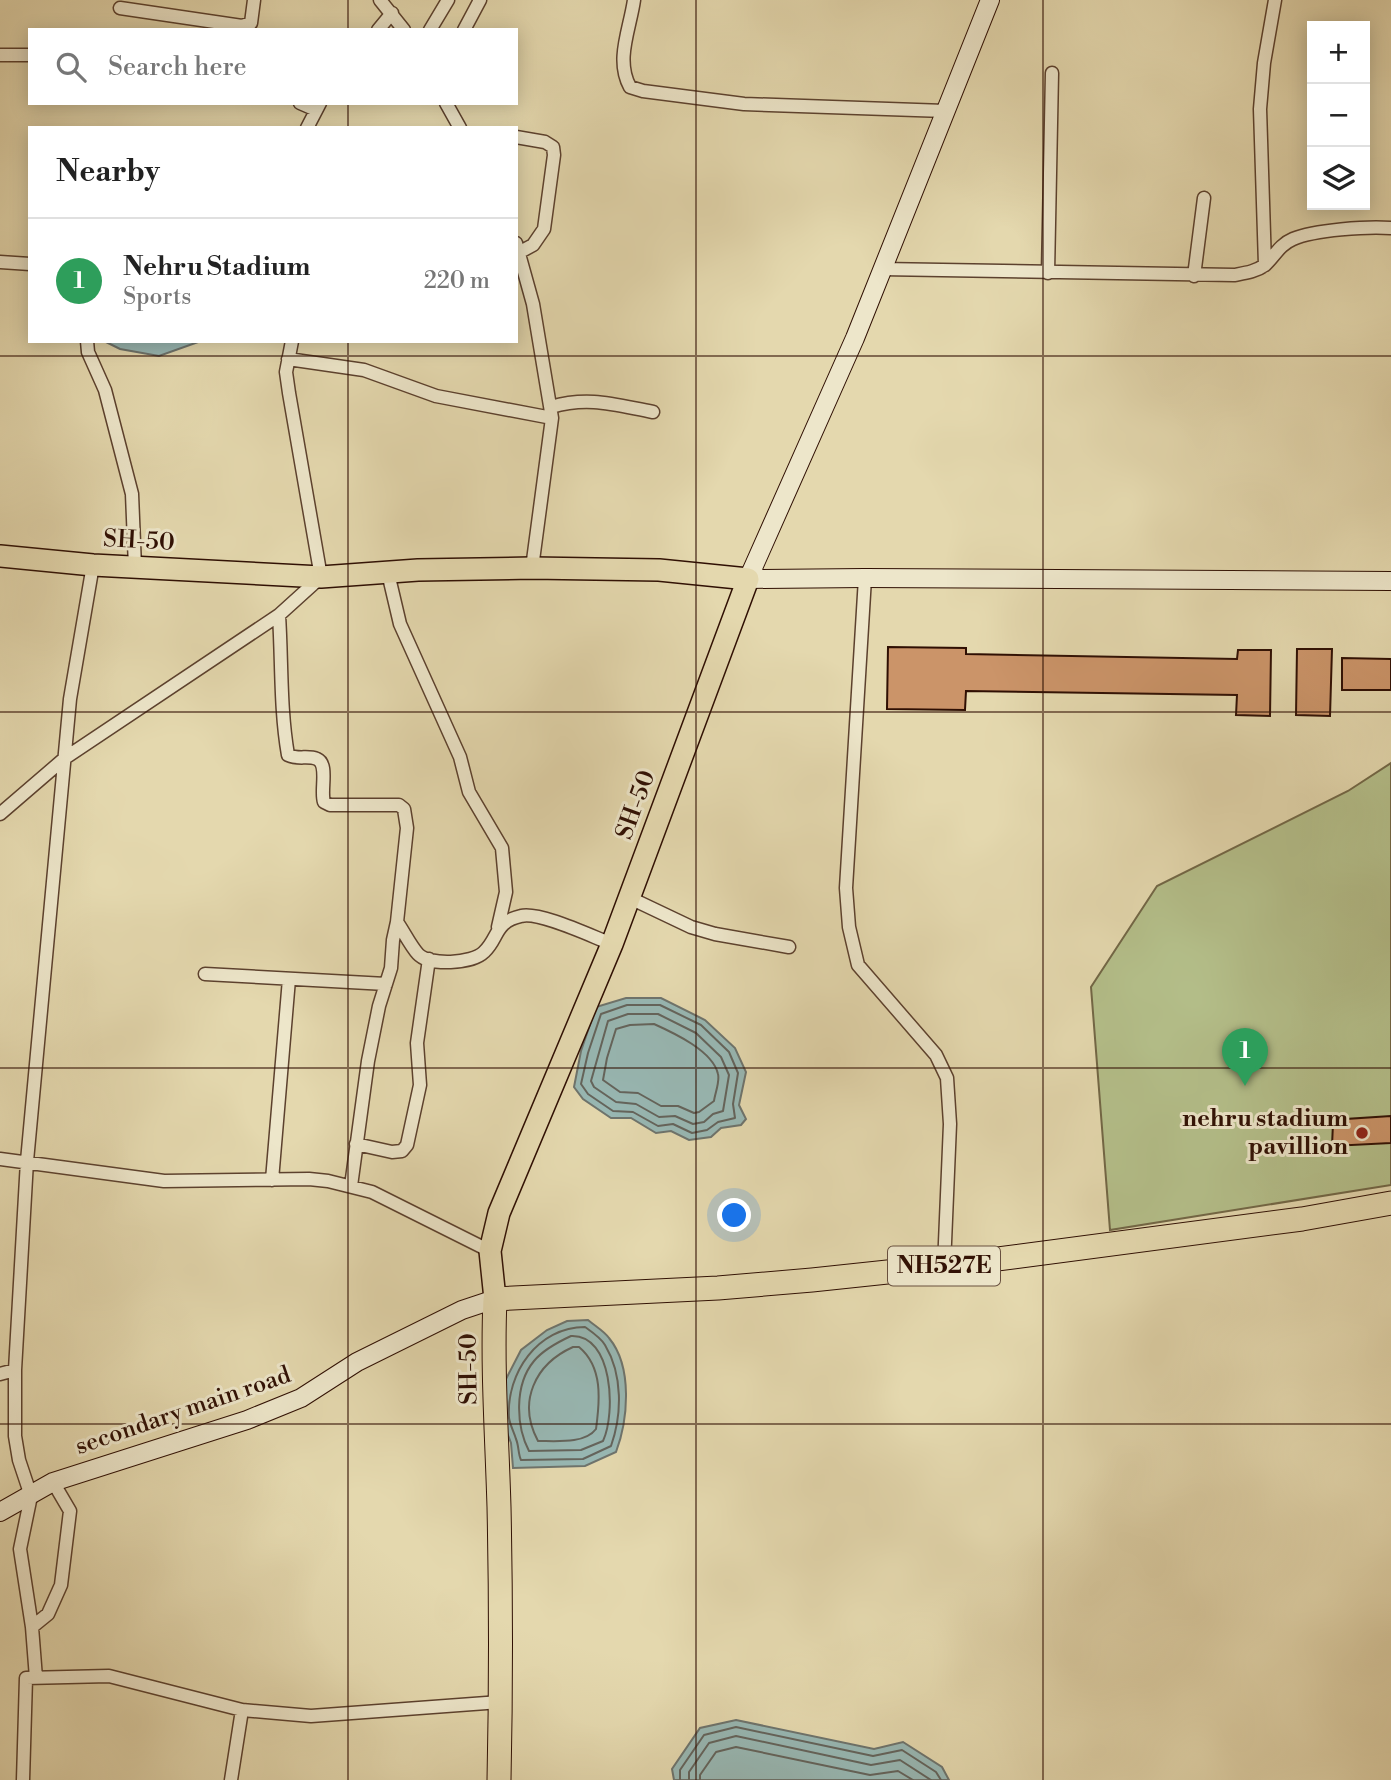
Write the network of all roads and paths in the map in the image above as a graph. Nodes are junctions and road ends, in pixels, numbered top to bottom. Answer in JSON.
{"nodes":[{"id":1,"x":254,"y":0,"type":"edge"},
{"id":2,"x":380,"y":0,"type":"edge"},
{"id":3,"x":448,"y":0,"type":"edge"},
{"id":4,"x":480,"y":0,"type":"edge"},
{"id":5,"x":634,"y":0,"type":"edge"},
{"id":6,"x":990,"y":0,"type":"edge"},
{"id":7,"x":1275,"y":0,"type":"edge"},
{"id":8,"x":120,"y":8,"type":"dead end"},
{"id":9,"x":392,"y":13,"type":"junction"},
{"id":10,"x":380,"y":28,"type":"edge"},
{"id":11,"x":403,"y":28,"type":"edge"},
{"id":12,"x":431,"y":28,"type":"edge"},
{"id":13,"x":465,"y":28,"type":"edge"},
{"id":14,"x":0,"y":55,"type":"edge"},
{"id":15,"x":28,"y":55,"type":"edge"},
{"id":16,"x":1052,"y":73,"type":"dead end"},
{"id":17,"x":447,"y":105,"type":"edge"},
{"id":18,"x":318,"y":106,"type":"edge"},
{"id":19,"x":945,"y":111,"type":"junction"},
{"id":20,"x":308,"y":126,"type":"edge"},
{"id":21,"x":459,"y":126,"type":"edge"},
{"id":22,"x":518,"y":137,"type":"edge"},
{"id":23,"x":1204,"y":198,"type":"dead end"},
{"id":24,"x":1391,"y":228,"type":"edge"},
{"id":25,"x":518,"y":247,"type":"edge"},
{"id":26,"x":0,"y":262,"type":"edge"},
{"id":27,"x":28,"y":264,"type":"edge"},
{"id":28,"x":1265,"y":265,"type":"junction"},
{"id":29,"x":881,"y":269,"type":"junction"},
{"id":30,"x":1048,"y":273,"type":"junction"},
{"id":31,"x":1195,"y":276,"type":"junction"},
{"id":32,"x":87,"y":343,"type":"edge"},
{"id":33,"x":292,"y":343,"type":"edge"},
{"id":34,"x":288,"y":359,"type":"junction"},
{"id":35,"x":552,"y":412,"type":"junction"},
{"id":36,"x":653,"y":412,"type":"dead end"},
{"id":37,"x":0,"y":555,"type":"edge"},
{"id":38,"x":93,"y":565,"type":"junction"},
{"id":39,"x":135,"y":567,"type":"junction"},
{"id":40,"x":532,"y":568,"type":"junction"},
{"id":41,"x":388,"y":573,"type":"junction"},
{"id":42,"x":321,"y":577,"type":"junction"},
{"id":43,"x":865,"y":578,"type":"junction"},
{"id":44,"x":748,"y":579,"type":"junction"},
{"id":45,"x":1391,"y":581,"type":"edge"},
{"id":46,"x":279,"y":615,"type":"junction"},
{"id":47,"x":65,"y":758,"type":"junction"},
{"id":48,"x":0,"y":814,"type":"edge"},
{"id":49,"x":630,"y":898,"type":"junction"},
{"id":50,"x":397,"y":922,"type":"junction"},
{"id":51,"x":498,"y":928,"type":"junction"},
{"id":52,"x":612,"y":944,"type":"junction"},
{"id":53,"x":789,"y":947,"type":"dead end"},
{"id":54,"x":429,"y":959,"type":"junction"},
{"id":55,"x":205,"y":974,"type":"dead end"},
{"id":56,"x":289,"y":979,"type":"junction"},
{"id":57,"x":386,"y":984,"type":"junction"},
{"id":58,"x":356,"y":1144,"type":"junction"},
{"id":59,"x":0,"y":1159,"type":"edge"},
{"id":60,"x":27,"y":1161,"type":"junction"},
{"id":61,"x":272,"y":1180,"type":"junction"},
{"id":62,"x":351,"y":1186,"type":"junction"},
{"id":63,"x":1391,"y":1203,"type":"edge"},
{"id":64,"x":490,"y":1251,"type":"junction"},
{"id":65,"x":944,"y":1266,"type":"junction"},
{"id":66,"x":495,"y":1299,"type":"junction"},
{"id":67,"x":15,"y":1370,"type":"junction"},
{"id":68,"x":0,"y":1374,"type":"edge"},
{"id":69,"x":53,"y":1482,"type":"junction"},
{"id":70,"x":31,"y":1496,"type":"junction"},
{"id":71,"x":0,"y":1512,"type":"edge"},
{"id":72,"x":32,"y":1627,"type":"junction"},
{"id":73,"x":36,"y":1678,"type":"junction"},
{"id":74,"x":500,"y":1702,"type":"junction"},
{"id":75,"x":242,"y":1710,"type":"junction"},
{"id":76,"x":23,"y":1780,"type":"edge"},
{"id":77,"x":231,"y":1780,"type":"edge"},
{"id":78,"x":499,"y":1780,"type":"edge"}],
"edges":[{"from":1,"to":8,"type":"street"},
{"from":2,"to":9,"type":"street"},
{"from":3,"to":12,"type":"street"},
{"from":4,"to":13,"type":"street"},
{"from":5,"to":19,"type":"street"},
{"from":6,"to":19,"type":"main road"},
{"from":7,"to":28,"type":"street"},
{"from":9,"to":10,"type":"street"},
{"from":9,"to":11,"type":"street"},
{"from":14,"to":15,"type":"street"},
{"from":16,"to":30,"type":"street"},
{"from":17,"to":21,"type":"street"},
{"from":18,"to":20,"type":"street"},
{"from":19,"to":29,"type":"main road"},
{"from":22,"to":25,"type":"street"},
{"from":23,"to":31,"type":"street"},
{"from":24,"to":28,"type":"street"},
{"from":25,"to":35,"type":"street"},
{"from":26,"to":27,"type":"street"},
{"from":28,"to":31,"type":"street"},
{"from":29,"to":30,"type":"street"},
{"from":29,"to":44,"type":"main road"},
{"from":30,"to":31,"type":"street"},
{"from":32,"to":39,"type":"street"},
{"from":33,"to":34,"type":"street"},
{"from":34,"to":35,"type":"street"},
{"from":34,"to":42,"type":"street"},
{"from":35,"to":36,"type":"street"},
{"from":35,"to":40,"type":"street"},
{"from":37,"to":38,"type":"main road","name":"SH-50"},
{"from":38,"to":39,"type":"main road","name":"SH-50"},
{"from":38,"to":47,"type":"street"},
{"from":39,"to":42,"type":"main road","name":"SH-50"},
{"from":40,"to":41,"type":"main road","name":"SH-50"},
{"from":40,"to":44,"type":"main road","name":"SH-50"},
{"from":41,"to":42,"type":"main road","name":"SH-50"},
{"from":41,"to":51,"type":"street"},
{"from":42,"to":46,"type":"street"},
{"from":43,"to":44,"type":"main road"},
{"from":43,"to":45,"type":"main road"},
{"from":43,"to":65,"type":"street"},
{"from":44,"to":49,"type":"main road","name":"SH-50"},
{"from":46,"to":47,"type":"street"},
{"from":46,"to":50,"type":"street"},
{"from":47,"to":48,"type":"street"},
{"from":47,"to":60,"type":"street"},
{"from":49,"to":52,"type":"main road","name":"SH-50"},
{"from":49,"to":53,"type":"street"},
{"from":50,"to":54,"type":"street"},
{"from":50,"to":57,"type":"street"},
{"from":51,"to":52,"type":"street"},
{"from":51,"to":54,"type":"street"},
{"from":52,"to":64,"type":"main road","name":"SH-50"},
{"from":54,"to":58,"type":"street"},
{"from":55,"to":56,"type":"street"},
{"from":56,"to":57,"type":"street"},
{"from":56,"to":61,"type":"street"},
{"from":57,"to":58,"type":"street"},
{"from":58,"to":62,"type":"street"},
{"from":59,"to":60,"type":"street"},
{"from":60,"to":61,"type":"street"},
{"from":60,"to":67,"type":"street"},
{"from":61,"to":62,"type":"street"},
{"from":62,"to":64,"type":"street"},
{"from":63,"to":65,"type":"highway","number":"NH527E"},
{"from":64,"to":66,"type":"main road","name":"SH-50"},
{"from":65,"to":66,"type":"highway","number":"NH527E"},
{"from":66,"to":69,"type":"main road","name":"secondary main road"},
{"from":66,"to":74,"type":"highway","name":"SH-50"},
{"from":67,"to":68,"type":"street"},
{"from":67,"to":70,"type":"street"},
{"from":69,"to":70,"type":"main road","name":"secondary main road"},
{"from":69,"to":72,"type":"street"},
{"from":70,"to":71,"type":"main road","name":"secondary main road"},
{"from":70,"to":72,"type":"street"},
{"from":72,"to":73,"type":"street"},
{"from":73,"to":75,"type":"street"},
{"from":73,"to":76,"type":"street"},
{"from":74,"to":75,"type":"street"},
{"from":74,"to":78,"type":"highway","name":"SH-50"},
{"from":75,"to":77,"type":"street"}]}
